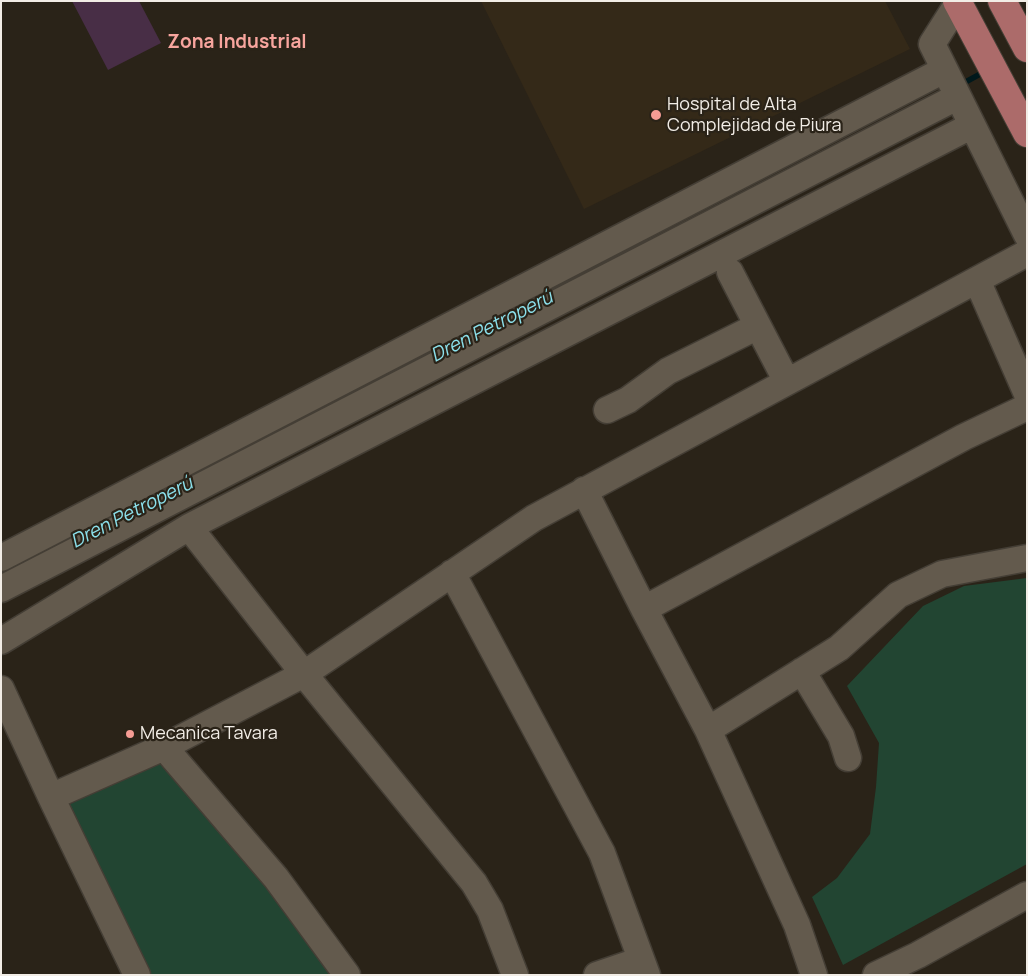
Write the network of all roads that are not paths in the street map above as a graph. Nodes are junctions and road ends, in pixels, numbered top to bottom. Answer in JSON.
{"nodes":[{"id":1,"x":1002,"y":1,"type":"edge"},
{"id":2,"x":958,"y":2,"type":"edge"},
{"id":3,"x":1027,"y":48,"type":"edge"},
{"id":4,"x":944,"y":70,"type":"junction"},
{"id":5,"x":957,"y":97,"type":"junction"},
{"id":6,"x":971,"y":126,"type":"junction"},
{"id":7,"x":1027,"y":134,"type":"edge"},
{"id":8,"x":1027,"y":235,"type":"edge"},
{"id":9,"x":1027,"y":254,"type":"edge"},
{"id":10,"x":730,"y":272,"type":"dead end"},
{"id":11,"x":977,"y":280,"type":"junction"},
{"id":12,"x":758,"y":326,"type":"junction"},
{"id":13,"x":788,"y":382,"type":"junction"},
{"id":14,"x":1027,"y":394,"type":"edge"},
{"id":15,"x":1027,"y":407,"type":"edge"},
{"id":16,"x":606,"y":410,"type":"dead end"},
{"id":17,"x":584,"y":490,"type":"junction"},
{"id":18,"x":189,"y":527,"type":"junction"},
{"id":19,"x":1,"y":558,"type":"edge"},
{"id":20,"x":1027,"y":558,"type":"edge"},
{"id":21,"x":452,"y":573,"type":"junction"},
{"id":22,"x":1,"y":588,"type":"edge"},
{"id":23,"x":644,"y":609,"type":"junction"},
{"id":24,"x":1,"y":641,"type":"edge"},
{"id":25,"x":802,"y":671,"type":"junction"},
{"id":26,"x":304,"y":674,"type":"junction"},
{"id":27,"x":1,"y":689,"type":"edge"},
{"id":28,"x":708,"y":730,"type":"junction"},
{"id":29,"x":164,"y":746,"type":"junction"},
{"id":30,"x":848,"y":758,"type":"dead end"},
{"id":31,"x":50,"y":797,"type":"junction"},
{"id":32,"x":1027,"y":895,"type":"edge"},
{"id":33,"x":644,"y":967,"type":"edge"},
{"id":34,"x":137,"y":975,"type":"edge"},
{"id":35,"x":347,"y":975,"type":"edge"},
{"id":36,"x":514,"y":975,"type":"edge"},
{"id":37,"x":597,"y":975,"type":"edge"},
{"id":38,"x":814,"y":975,"type":"edge"},
{"id":39,"x":876,"y":975,"type":"edge"}],
"edges":[{"from":1,"to":3,"type":"main road"},
{"from":2,"to":4,"type":"street"},
{"from":2,"to":7,"type":"main road"},
{"from":4,"to":5,"type":"street"},
{"from":4,"to":19,"type":"street"},
{"from":5,"to":6,"type":"street"},
{"from":5,"to":22,"type":"street"},
{"from":6,"to":8,"type":"street"},
{"from":6,"to":18,"type":"street"},
{"from":9,"to":11,"type":"street"},
{"from":10,"to":12,"type":"street"},
{"from":11,"to":13,"type":"street"},
{"from":11,"to":14,"type":"street"},
{"from":12,"to":13,"type":"street"},
{"from":12,"to":16,"type":"street"},
{"from":13,"to":17,"type":"street"},
{"from":15,"to":23,"type":"street"},
{"from":17,"to":21,"type":"street"},
{"from":17,"to":23,"type":"street"},
{"from":18,"to":24,"type":"street"},
{"from":18,"to":26,"type":"street"},
{"from":20,"to":25,"type":"street"},
{"from":21,"to":26,"type":"street"},
{"from":21,"to":33,"type":"street"},
{"from":23,"to":28,"type":"street"},
{"from":25,"to":28,"type":"street"},
{"from":25,"to":30,"type":"street"},
{"from":26,"to":29,"type":"street"},
{"from":26,"to":36,"type":"street"},
{"from":27,"to":31,"type":"street"},
{"from":28,"to":38,"type":"street"},
{"from":29,"to":31,"type":"street"},
{"from":29,"to":35,"type":"street"},
{"from":31,"to":34,"type":"street"},
{"from":32,"to":39,"type":"street"},
{"from":33,"to":37,"type":"street"}]}
